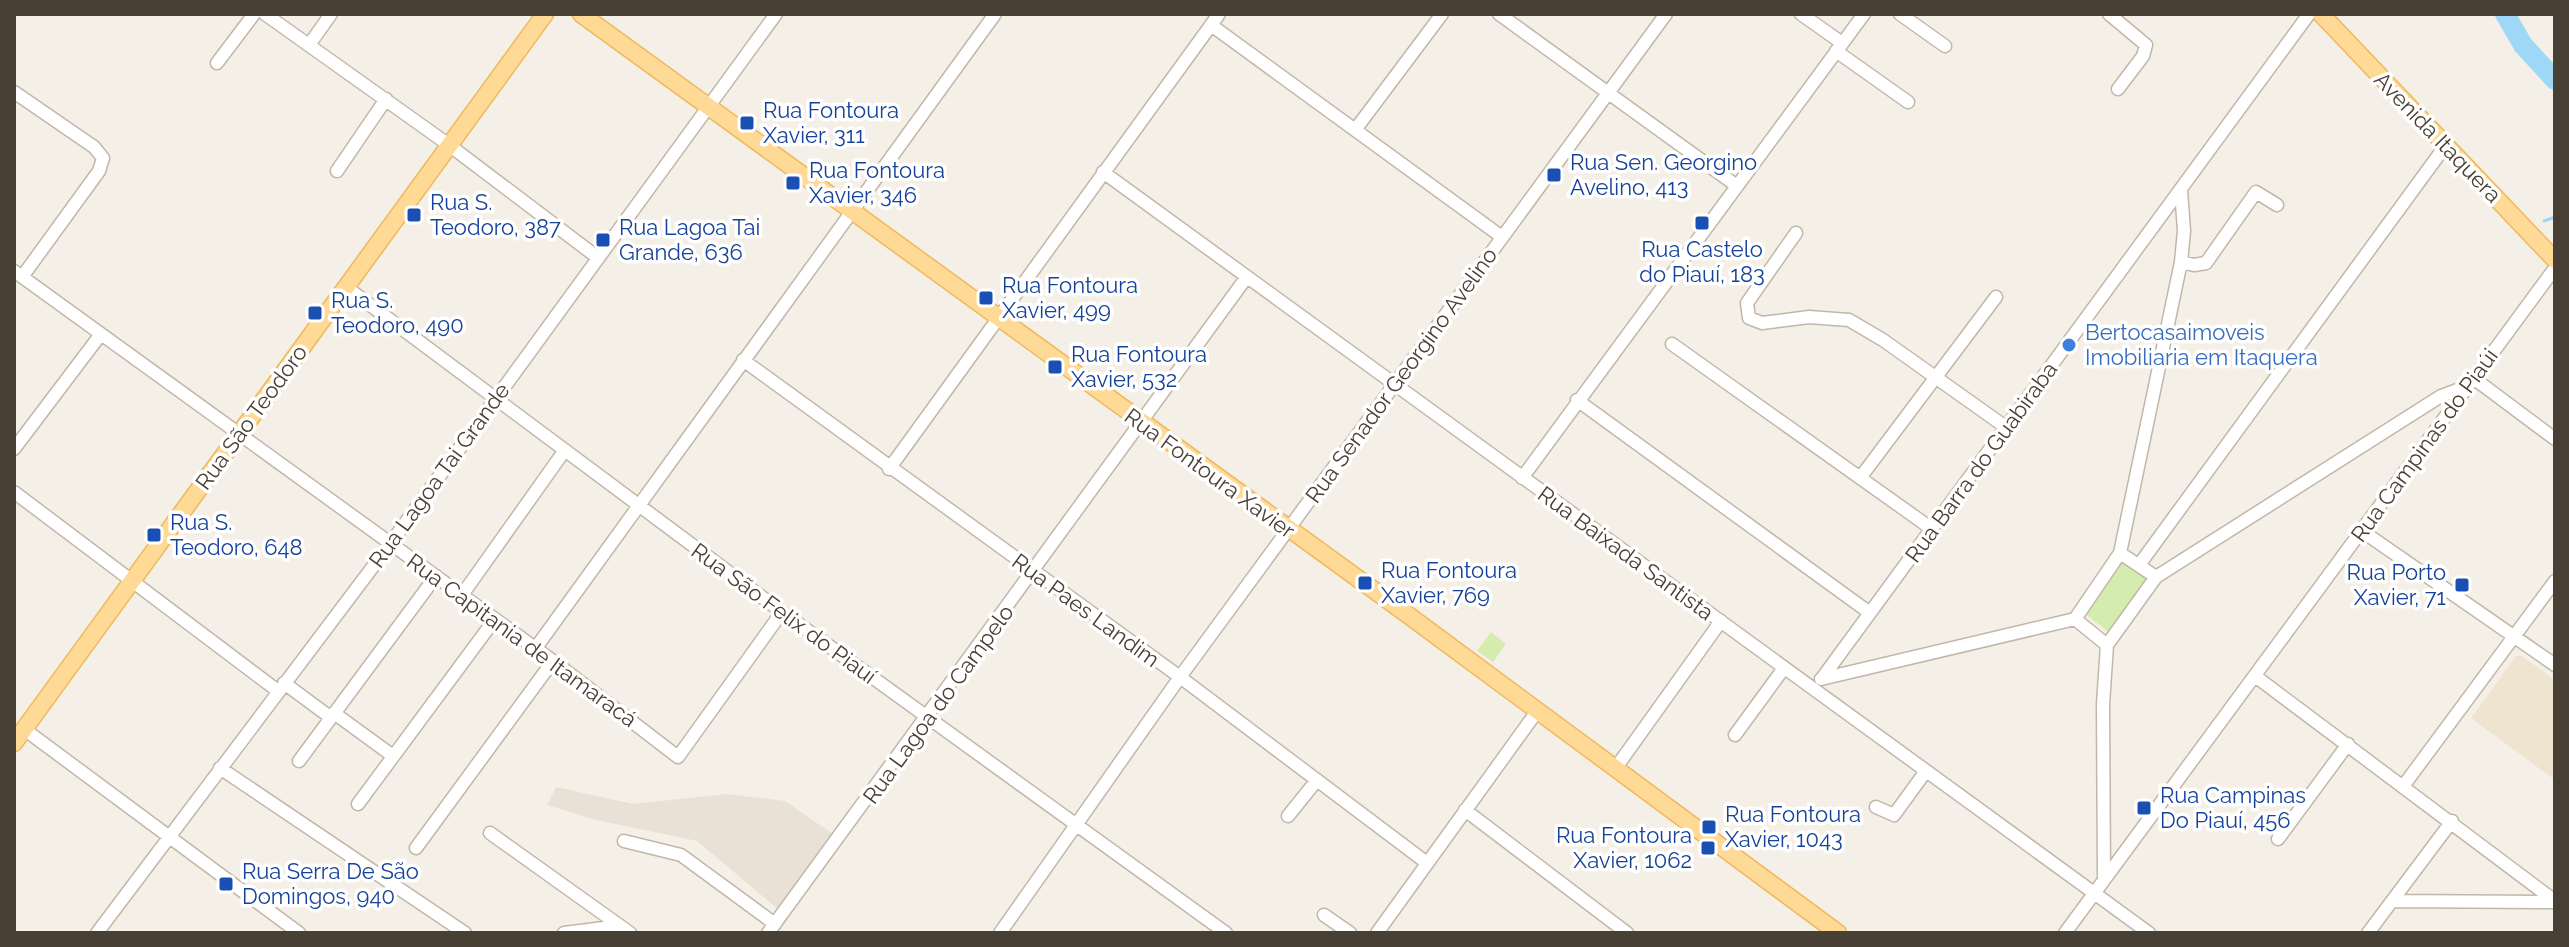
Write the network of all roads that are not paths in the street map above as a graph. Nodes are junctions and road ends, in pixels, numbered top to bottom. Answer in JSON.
{"nodes":[{"id":1,"x":254,"y":14,"type":"edge"},
{"id":2,"x":265,"y":14,"type":"edge"},
{"id":3,"x":331,"y":14,"type":"edge"},
{"id":4,"x":545,"y":14,"type":"edge"},
{"id":5,"x":581,"y":14,"type":"edge"},
{"id":6,"x":776,"y":14,"type":"edge"},
{"id":7,"x":995,"y":14,"type":"edge"},
{"id":8,"x":1442,"y":14,"type":"edge"},
{"id":9,"x":1499,"y":14,"type":"edge"},
{"id":10,"x":1666,"y":14,"type":"edge"},
{"id":11,"x":1801,"y":14,"type":"edge"},
{"id":12,"x":1864,"y":14,"type":"edge"},
{"id":13,"x":1900,"y":14,"type":"edge"},
{"id":14,"x":2109,"y":14,"type":"edge"},
{"id":15,"x":2309,"y":14,"type":"edge"},
{"id":16,"x":2321,"y":14,"type":"edge"},
{"id":17,"x":1215,"y":19,"type":"edge"},
{"id":18,"x":309,"y":45,"type":"junction"},
{"id":19,"x":1945,"y":46,"type":"dead end"},
{"id":20,"x":1839,"y":47,"type":"junction"},
{"id":21,"x":217,"y":63,"type":"dead end"},
{"id":22,"x":2118,"y":89,"type":"dead end"},
{"id":23,"x":14,"y":92,"type":"edge"},
{"id":24,"x":1607,"y":92,"type":"junction"},
{"id":25,"x":386,"y":99,"type":"junction"},
{"id":26,"x":1908,"y":102,"type":"dead end"},
{"id":27,"x":708,"y":105,"type":"junction"},
{"id":28,"x":1355,"y":130,"type":"junction"},
{"id":29,"x":449,"y":145,"type":"junction"},
{"id":30,"x":2446,"y":145,"type":"junction"},
{"id":31,"x":337,"y":171,"type":"dead end"},
{"id":32,"x":1103,"y":172,"type":"junction"},
{"id":33,"x":1737,"y":186,"type":"junction"},
{"id":34,"x":2181,"y":190,"type":"junction"},
{"id":35,"x":2277,"y":205,"type":"dead end"},
{"id":36,"x":850,"y":212,"type":"junction"},
{"id":37,"x":1796,"y":233,"type":"dead end"},
{"id":38,"x":1502,"y":237,"type":"junction"},
{"id":39,"x":597,"y":257,"type":"junction"},
{"id":40,"x":2555,"y":260,"type":"edge"},
{"id":41,"x":2181,"y":262,"type":"junction"},
{"id":42,"x":2555,"y":268,"type":"edge"},
{"id":43,"x":18,"y":274,"type":"edge"},
{"id":44,"x":1246,"y":278,"type":"junction"},
{"id":45,"x":346,"y":287,"type":"junction"},
{"id":46,"x":1996,"y":297,"type":"dead end"},
{"id":47,"x":996,"y":318,"type":"junction"},
{"id":48,"x":101,"y":334,"type":"junction"},
{"id":49,"x":1672,"y":344,"type":"dead end"},
{"id":50,"x":743,"y":360,"type":"junction"},
{"id":51,"x":1935,"y":378,"type":"junction"},
{"id":52,"x":2468,"y":382,"type":"junction"},
{"id":53,"x":1393,"y":385,"type":"junction"},
{"id":54,"x":495,"y":398,"type":"junction"},
{"id":55,"x":1577,"y":400,"type":"junction"},
{"id":56,"x":1141,"y":422,"type":"junction"},
{"id":57,"x":2007,"y":428,"type":"junction"},
{"id":58,"x":240,"y":434,"type":"junction"},
{"id":59,"x":2555,"y":439,"type":"edge"},
{"id":60,"x":14,"y":449,"type":"edge"},
{"id":61,"x":565,"y":450,"type":"junction"},
{"id":62,"x":889,"y":469,"type":"junction"},
{"id":63,"x":1522,"y":478,"type":"junction"},
{"id":64,"x":1860,"y":478,"type":"junction"},
{"id":65,"x":14,"y":492,"type":"edge"},
{"id":66,"x":638,"y":506,"type":"junction"},
{"id":67,"x":1932,"y":529,"type":"junction"},
{"id":68,"x":1288,"y":530,"type":"junction"},
{"id":69,"x":2362,"y":531,"type":"junction"},
{"id":70,"x":390,"y":544,"type":"junction"},
{"id":71,"x":2120,"y":553,"type":"junction"},
{"id":72,"x":2139,"y":565,"type":"junction"},
{"id":73,"x":1034,"y":573,"type":"junction"},
{"id":74,"x":436,"y":576,"type":"junction"},
{"id":75,"x":2156,"y":577,"type":"junction"},
{"id":76,"x":132,"y":579,"type":"junction"},
{"id":77,"x":2555,"y":581,"type":"edge"},
{"id":78,"x":462,"y":595,"type":"junction"},
{"id":79,"x":782,"y":612,"type":"junction"},
{"id":80,"x":1870,"y":613,"type":"junction"},
{"id":81,"x":495,"y":619,"type":"junction"},
{"id":82,"x":2075,"y":619,"type":"junction"},
{"id":83,"x":1721,"y":621,"type":"junction"},
{"id":84,"x":2514,"y":635,"type":"junction"},
{"id":85,"x":2107,"y":645,"type":"junction"},
{"id":86,"x":535,"y":649,"type":"junction"},
{"id":87,"x":553,"y":661,"type":"junction"},
{"id":88,"x":2555,"y":665,"type":"edge"},
{"id":89,"x":1784,"y":668,"type":"junction"},
{"id":90,"x":2255,"y":676,"type":"junction"},
{"id":91,"x":1180,"y":677,"type":"junction"},
{"id":92,"x":1823,"y":677,"type":"junction"},
{"id":93,"x":281,"y":687,"type":"junction"},
{"id":94,"x":1812,"y":689,"type":"junction"},
{"id":95,"x":1538,"y":710,"type":"junction"},
{"id":96,"x":332,"y":715,"type":"junction"},
{"id":97,"x":928,"y":718,"type":"junction"},
{"id":98,"x":17,"y":731,"type":"edge"},
{"id":99,"x":1735,"y":735,"type":"dead end"},
{"id":100,"x":2348,"y":744,"type":"junction"},
{"id":101,"x":393,"y":756,"type":"junction"},
{"id":102,"x":299,"y":761,"type":"dead end"},
{"id":103,"x":220,"y":768,"type":"junction"},
{"id":104,"x":1615,"y":769,"type":"junction"},
{"id":105,"x":1926,"y":771,"type":"junction"},
{"id":106,"x":1317,"y":780,"type":"junction"},
{"id":107,"x":2404,"y":785,"type":"junction"},
{"id":108,"x":358,"y":804,"type":"dead end"},
{"id":109,"x":1876,"y":807,"type":"dead end"},
{"id":110,"x":1465,"y":810,"type":"junction"},
{"id":111,"x":1288,"y":816,"type":"dead end"},
{"id":112,"x":2452,"y":821,"type":"junction"},
{"id":113,"x":1075,"y":824,"type":"junction"},
{"id":114,"x":490,"y":833,"type":"dead end"},
{"id":115,"x":168,"y":837,"type":"junction"},
{"id":116,"x":2278,"y":839,"type":"dead end"},
{"id":117,"x":624,"y":841,"type":"dead end"},
{"id":118,"x":416,"y":848,"type":"dead end"},
{"id":119,"x":1427,"y":863,"type":"junction"},
{"id":120,"x":2104,"y":879,"type":"junction"},
{"id":121,"x":2094,"y":894,"type":"junction"},
{"id":122,"x":2392,"y":901,"type":"junction"},
{"id":123,"x":2555,"y":901,"type":"edge"},
{"id":124,"x":1324,"y":915,"type":"dead end"},
{"id":125,"x":625,"y":929,"type":"edge"},
{"id":126,"x":771,"y":931,"type":"edge"},
{"id":127,"x":97,"y":933,"type":"edge"},
{"id":128,"x":299,"y":933,"type":"edge"},
{"id":129,"x":465,"y":933,"type":"edge"},
{"id":130,"x":564,"y":933,"type":"edge"},
{"id":131,"x":1000,"y":933,"type":"edge"},
{"id":132,"x":1226,"y":933,"type":"edge"},
{"id":133,"x":1350,"y":933,"type":"edge"},
{"id":134,"x":1377,"y":933,"type":"edge"},
{"id":135,"x":1627,"y":933,"type":"edge"},
{"id":136,"x":1838,"y":933,"type":"edge"},
{"id":137,"x":2065,"y":933,"type":"edge"},
{"id":138,"x":2149,"y":933,"type":"edge"},
{"id":139,"x":2368,"y":933,"type":"edge"}],
"edges":[{"from":1,"to":21,"type":"street"},
{"from":2,"to":18,"type":"street"},
{"from":3,"to":18,"type":"street"},
{"from":4,"to":29,"type":"main road","name":"Rua São Teodoro"},
{"from":5,"to":27,"type":"main road","name":"Rua Fontoura Xavier"},
{"from":6,"to":27,"type":"street","name":"Rua Lagoa Tai Grande"},
{"from":7,"to":36,"type":"street"},
{"from":8,"to":28,"type":"street"},
{"from":9,"to":24,"type":"street"},
{"from":10,"to":24,"type":"street","name":"Rua Senador Georgino Avelino"},
{"from":11,"to":20,"type":"street"},
{"from":12,"to":20,"type":"street"},
{"from":13,"to":19,"type":"street"},
{"from":14,"to":22,"type":"street"},
{"from":15,"to":34,"type":"street","name":"Rua Barra do Guabiraba"},
{"from":16,"to":30,"type":"main road","name":"Avenida Itaquera"},
{"from":17,"to":28,"type":"street"},
{"from":17,"to":32,"type":"street"},
{"from":18,"to":25,"type":"street"},
{"from":20,"to":26,"type":"street"},
{"from":20,"to":33,"type":"street"},
{"from":23,"to":43,"type":"street"},
{"from":24,"to":33,"type":"street"},
{"from":24,"to":38,"type":"street","name":"Rua Senador Georgino Avelino"},
{"from":25,"to":29,"type":"street"},
{"from":25,"to":31,"type":"street"},
{"from":27,"to":36,"type":"main road","name":"Rua Fontoura Xavier"},
{"from":27,"to":39,"type":"street","name":"Rua Lagoa Tai Grande"},
{"from":28,"to":38,"type":"street"},
{"from":29,"to":39,"type":"street"},
{"from":29,"to":45,"type":"main road","name":"Rua São Teodoro"},
{"from":30,"to":40,"type":"main road","name":"Avenida Itaquera"},
{"from":30,"to":72,"type":"street"},
{"from":32,"to":44,"type":"street","name":"Rua Baixada Santista"},
{"from":32,"to":47,"type":"street"},
{"from":33,"to":55,"type":"street"},
{"from":34,"to":41,"type":"street"},
{"from":34,"to":57,"type":"street","name":"Rua Barra do Guabiraba"},
{"from":35,"to":41,"type":"street"},
{"from":36,"to":47,"type":"main road","name":"Rua Fontoura Xavier"},
{"from":36,"to":50,"type":"street"},
{"from":37,"to":51,"type":"street"},
{"from":38,"to":53,"type":"street","name":"Rua Senador Georgino Avelino"},
{"from":39,"to":54,"type":"street","name":"Rua Lagoa Tai Grande"},
{"from":41,"to":71,"type":"street"},
{"from":42,"to":52,"type":"street","name":"Rua Campinas do Piaúi"},
{"from":43,"to":48,"type":"street","name":"Rua Capitania de Itamaracá"},
{"from":44,"to":53,"type":"street","name":"Rua Baixada Santista"},
{"from":44,"to":56,"type":"street","name":"Rua Lagoa do Campelo"},
{"from":45,"to":54,"type":"street","name":"Rua São Felix do Piauí"},
{"from":45,"to":58,"type":"main road","name":"Rua São Teodoro"},
{"from":46,"to":51,"type":"street"},
{"from":47,"to":56,"type":"main road","name":"Rua Fontoura Xavier"},
{"from":47,"to":62,"type":"street"},
{"from":48,"to":58,"type":"street","name":"Rua Capitania de Itamaracá"},
{"from":48,"to":60,"type":"street"},
{"from":49,"to":64,"type":"street"},
{"from":50,"to":62,"type":"street","name":"Rua Paes Landim"},
{"from":50,"to":66,"type":"street"},
{"from":51,"to":57,"type":"street"},
{"from":51,"to":64,"type":"street"},
{"from":52,"to":59,"type":"street"},
{"from":52,"to":69,"type":"street","name":"Rua Campinas do Piaúi"},
{"from":52,"to":75,"type":"street"},
{"from":53,"to":63,"type":"street","name":"Rua Baixada Santista"},
{"from":53,"to":68,"type":"street","name":"Rua Senador Georgino Avelino"},
{"from":54,"to":61,"type":"street","name":"Rua São Felix do Piauí"},
{"from":54,"to":70,"type":"street","name":"Rua Lagoa Tai Grande"},
{"from":55,"to":63,"type":"street"},
{"from":55,"to":80,"type":"street"},
{"from":56,"to":68,"type":"main road","name":"Rua Fontoura Xavier"},
{"from":56,"to":73,"type":"street","name":"Rua Lagoa do Campelo"},
{"from":57,"to":67,"type":"street","name":"Rua Barra do Guabiraba"},
{"from":58,"to":70,"type":"street","name":"Rua Capitania de Itamaracá"},
{"from":58,"to":76,"type":"main road","name":"Rua São Teodoro"},
{"from":61,"to":66,"type":"street","name":"Rua São Felix do Piauí"},
{"from":61,"to":78,"type":"street"},
{"from":62,"to":73,"type":"street","name":"Rua Paes Landim"},
{"from":63,"to":83,"type":"street","name":"Rua Baixada Santista"},
{"from":64,"to":67,"type":"street"},
{"from":65,"to":76,"type":"street"},
{"from":66,"to":79,"type":"street","name":"Rua São Felix do Piauí"},
{"from":66,"to":86,"type":"street"},
{"from":67,"to":80,"type":"street","name":"Rua Barra do Guabiraba"},
{"from":68,"to":91,"type":"street","name":"Rua Senador Georgino Avelino"},
{"from":68,"to":95,"type":"main road","name":"Rua Fontoura Xavier"},
{"from":69,"to":84,"type":"street"},
{"from":69,"to":90,"type":"street","name":"Rua Campinas do Piaúi"},
{"from":70,"to":74,"type":"street","name":"Rua Capitania de Itamaracá"},
{"from":70,"to":93,"type":"street","name":"Rua Lagoa Tai Grande"},
{"from":71,"to":72,"type":"street"},
{"from":71,"to":82,"type":"street"},
{"from":72,"to":75,"type":"street"},
{"from":73,"to":91,"type":"street","name":"Rua Paes Landim"},
{"from":73,"to":97,"type":"street","name":"Rua Lagoa do Campelo"},
{"from":74,"to":78,"type":"street","name":"Rua Capitania de Itamaracá"},
{"from":74,"to":96,"type":"street"},
{"from":75,"to":85,"type":"street"},
{"from":76,"to":93,"type":"street"},
{"from":76,"to":98,"type":"main road","name":"Rua São Teodoro"},
{"from":77,"to":84,"type":"street"},
{"from":78,"to":81,"type":"street","name":"Rua Capitania de Itamaracá"},
{"from":79,"to":87,"type":"street","name":"Rua Capitania de Itamaracá"},
{"from":79,"to":97,"type":"street","name":"Rua São Felix do Piauí"},
{"from":80,"to":92,"type":"street","name":"Rua Barra do Guabiraba"},
{"from":81,"to":86,"type":"street","name":"Rua Capitania de Itamaracá"},
{"from":81,"to":101,"type":"street"},
{"from":82,"to":85,"type":"street"},
{"from":82,"to":92,"type":"street"},
{"from":83,"to":89,"type":"street","name":"Rua Baixada Santista"},
{"from":83,"to":104,"type":"street"},
{"from":84,"to":88,"type":"street"},
{"from":84,"to":107,"type":"street"},
{"from":85,"to":120,"type":"street"},
{"from":86,"to":87,"type":"street","name":"Rua Capitania de Itamaracá"},
{"from":87,"to":118,"type":"street"},
{"from":89,"to":94,"type":"street","name":"Rua Baixada Santista"},
{"from":89,"to":99,"type":"street"},
{"from":90,"to":100,"type":"street"},
{"from":90,"to":120,"type":"street","name":"Rua Campinas do Piaúi"},
{"from":91,"to":106,"type":"street","name":"Rua Paes Landim"},
{"from":91,"to":113,"type":"street","name":"Rua Senador Georgino Avelino"},
{"from":92,"to":94,"type":"street","name":"Rua Barra do Guabiraba"},
{"from":93,"to":96,"type":"street"},
{"from":93,"to":103,"type":"street","name":"Rua Lagoa Tai Grande"},
{"from":94,"to":105,"type":"street","name":"Rua Baixada Santista"},
{"from":95,"to":104,"type":"main road","name":"Rua Fontoura Xavier"},
{"from":95,"to":110,"type":"street"},
{"from":96,"to":101,"type":"street"},
{"from":96,"to":102,"type":"street"},
{"from":97,"to":113,"type":"street","name":"Rua São Felix do Piauí"},
{"from":97,"to":126,"type":"street","name":"Rua Lagoa do Campelo"},
{"from":98,"to":115,"type":"street"},
{"from":100,"to":107,"type":"street"},
{"from":100,"to":116,"type":"street"},
{"from":101,"to":108,"type":"street"},
{"from":103,"to":115,"type":"street","name":"Rua Lagoa Tai Grande"},
{"from":103,"to":129,"type":"street"},
{"from":104,"to":136,"type":"main road","name":"Rua Fontoura Xavier"},
{"from":105,"to":109,"type":"street"},
{"from":105,"to":121,"type":"street","name":"Rua Baixada Santista"},
{"from":106,"to":111,"type":"street"},
{"from":106,"to":119,"type":"street","name":"Rua Paes Landim"},
{"from":107,"to":112,"type":"street"},
{"from":110,"to":119,"type":"street"},
{"from":110,"to":135,"type":"street"},
{"from":112,"to":122,"type":"street"},
{"from":112,"to":123,"type":"street"},
{"from":113,"to":131,"type":"street","name":"Rua Senador Georgino Avelino"},
{"from":113,"to":132,"type":"street","name":"Rua São Felix do Piauí"},
{"from":114,"to":125,"type":"street"},
{"from":115,"to":127,"type":"street","name":"Rua Lagoa Tai Grande"},
{"from":115,"to":128,"type":"street"},
{"from":117,"to":126,"type":"street"},
{"from":119,"to":134,"type":"street"},
{"from":120,"to":121,"type":"street","name":"Rua Campinas do Piaúi"},
{"from":121,"to":137,"type":"street","name":"Rua Campinas do Piaúi"},
{"from":121,"to":138,"type":"street","name":"Rua Baixada Santista"},
{"from":122,"to":123,"type":"street"},
{"from":122,"to":139,"type":"street"},
{"from":124,"to":133,"type":"street"},
{"from":125,"to":130,"type":"street"}]}
